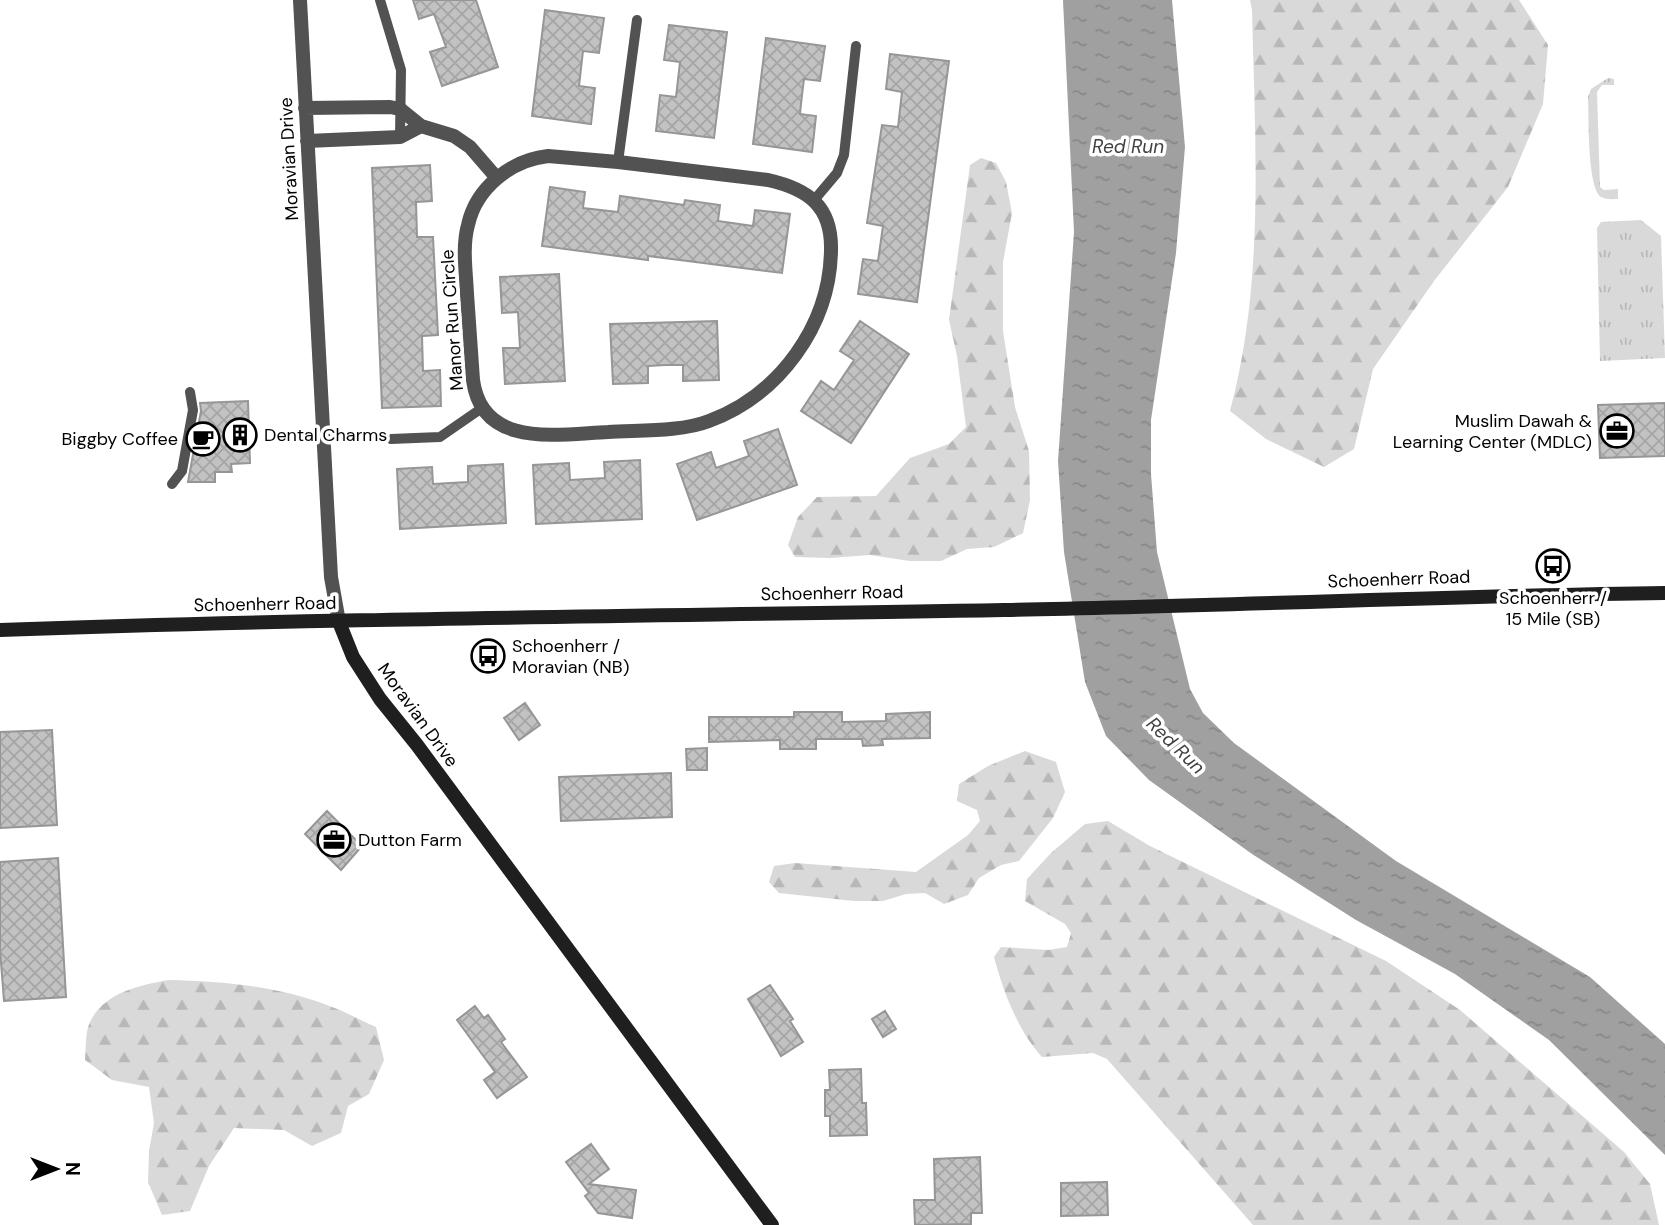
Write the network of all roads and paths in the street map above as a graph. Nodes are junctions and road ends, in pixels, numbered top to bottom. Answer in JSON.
{"nodes":[{"id":1,"x":300,"y":0,"type":"edge"},
{"id":2,"x":380,"y":0,"type":"edge"},
{"id":3,"x":637,"y":20,"type":"dead end"},
{"id":4,"x":856,"y":46,"type":"dead end"},
{"id":5,"x":305,"y":108,"type":"junction"},
{"id":6,"x":400,"y":109,"type":"junction"},
{"id":7,"x":421,"y":126,"type":"junction"},
{"id":8,"x":400,"y":137,"type":"junction"},
{"id":9,"x":307,"y":141,"type":"junction"},
{"id":10,"x":618,"y":162,"type":"junction"},
{"id":11,"x":496,"y":177,"type":"junction"},
{"id":12,"x":815,"y":199,"type":"junction"},
{"id":13,"x":190,"y":392,"type":"dead end"},
{"id":14,"x":482,"y":408,"type":"junction"},
{"id":15,"x":391,"y":439,"type":"dead end"},
{"id":16,"x":172,"y":484,"type":"dead end"},
{"id":17,"x":1665,"y":593,"type":"edge"},
{"id":18,"x":340,"y":622,"type":"junction"},
{"id":19,"x":0,"y":630,"type":"edge"},
{"id":20,"x":772,"y":1225,"type":"edge"}],
"edges":[{"from":1,"to":5,"type":"street","name":"Moravian Drive"},
{"from":2,"to":6,"type":"lane"},
{"from":3,"to":10,"type":"lane"},
{"from":4,"to":12,"type":"lane"},
{"from":5,"to":6,"type":"street"},
{"from":5,"to":9,"type":"street","name":"Moravian Drive"},
{"from":6,"to":7,"type":"street"},
{"from":6,"to":8,"type":"lane"},
{"from":7,"to":8,"type":"street"},
{"from":7,"to":11,"type":"street"},
{"from":8,"to":9,"type":"street"},
{"from":9,"to":18,"type":"street","name":"Moravian Drive"},
{"from":10,"to":11,"type":"street","name":"Manor Run Circle"},
{"from":10,"to":12,"type":"street","name":"Manor Run Circle"},
{"from":11,"to":14,"type":"street","name":"Manor Run Circle"},
{"from":12,"to":14,"type":"street","name":"Manor Run Circle"},
{"from":13,"to":16,"type":"lane"},
{"from":14,"to":15,"type":"lane"},
{"from":17,"to":18,"type":"main road","name":"Schoenherr Road"},
{"from":18,"to":19,"type":"main road","name":"Schoenherr Road"},
{"from":18,"to":20,"type":"main road","name":"Moravian Drive"}]}
